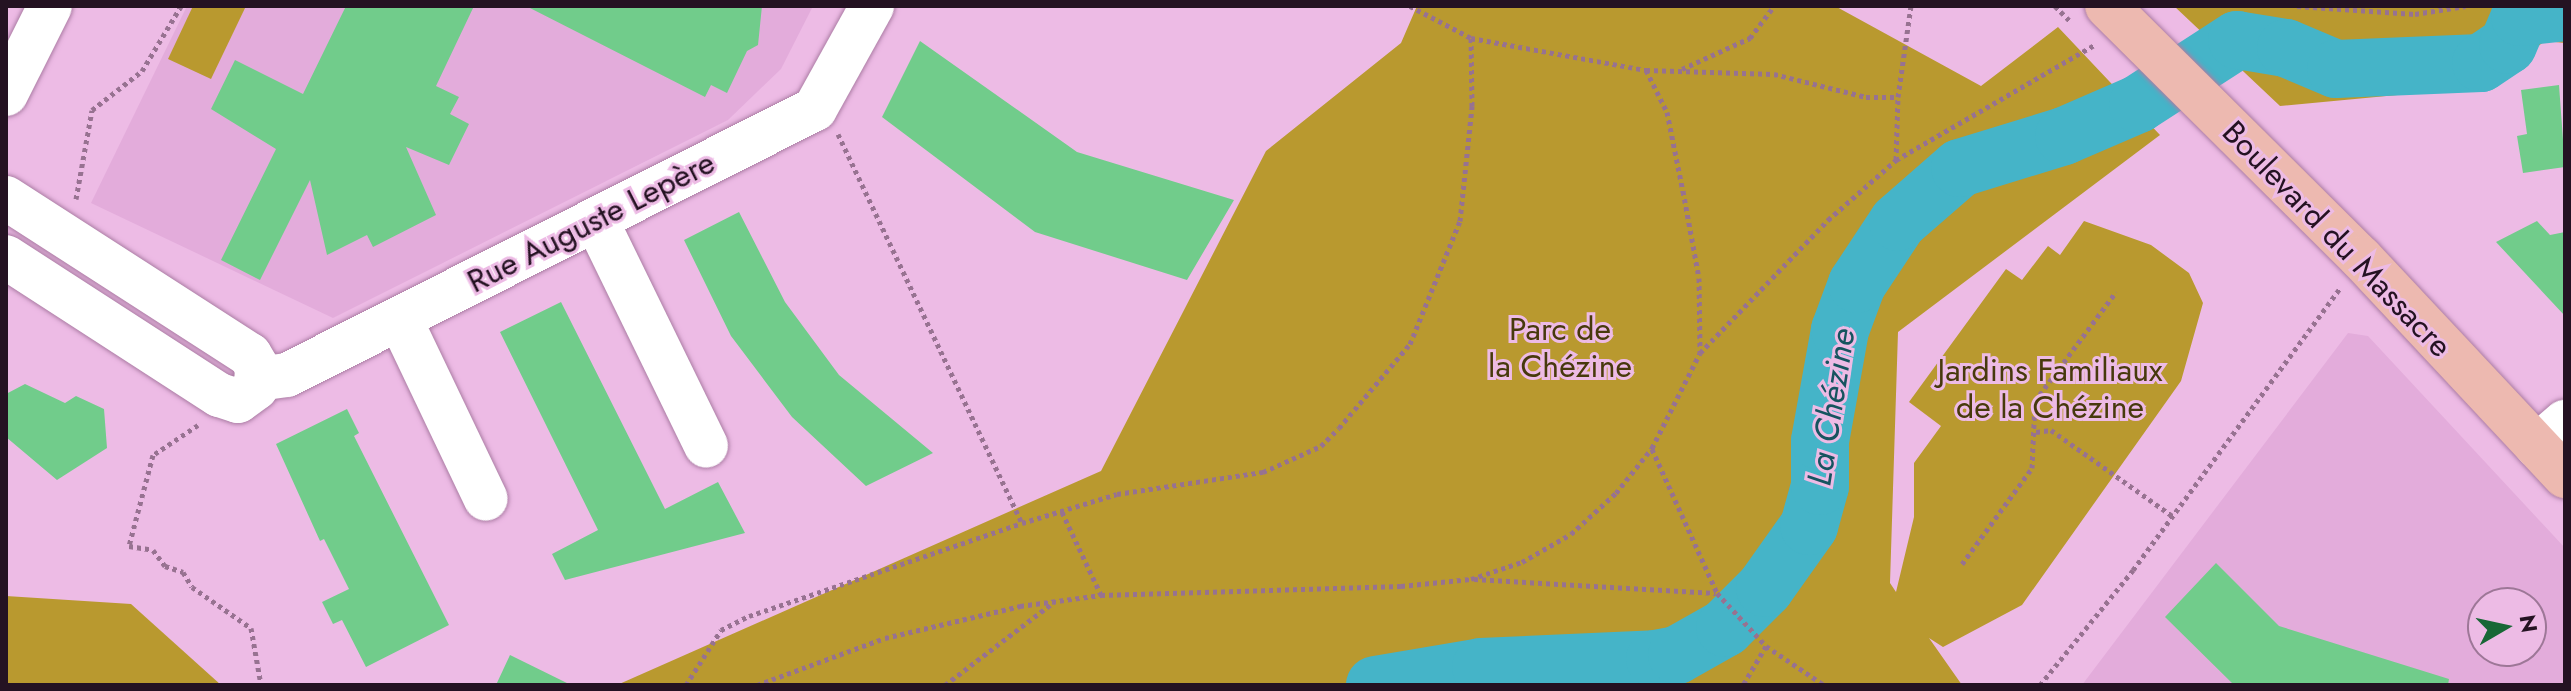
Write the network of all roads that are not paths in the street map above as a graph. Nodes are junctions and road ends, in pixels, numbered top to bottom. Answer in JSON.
{"nodes":[{"id":1,"x":50,"y":6,"type":"edge"},
{"id":2,"x":872,"y":6,"type":"edge"},
{"id":3,"x":2089,"y":22,"type":"edge"},
{"id":4,"x":6,"y":94,"type":"edge"},
{"id":5,"x":6,"y":198,"type":"edge"},
{"id":6,"x":596,"y":220,"type":"junction"},
{"id":7,"x":6,"y":257,"type":"edge"},
{"id":8,"x":400,"y":319,"type":"junction"},
{"id":9,"x":248,"y":390,"type":"junction"},
{"id":10,"x":706,"y":446,"type":"dead end"},
{"id":11,"x":2556,"y":448,"type":"edge"},
{"id":12,"x":486,"y":499,"type":"dead end"}],
"edges":[{"from":1,"to":4,"type":"street"},
{"from":2,"to":6,"type":"street","name":"Rue Auguste Lepère"},
{"from":3,"to":11,"type":"main road","name":"Boulevard du Massacre"},
{"from":5,"to":9,"type":"street"},
{"from":6,"to":8,"type":"street","name":"Rue Auguste Lepère"},
{"from":6,"to":10,"type":"street"},
{"from":7,"to":9,"type":"street"},
{"from":8,"to":9,"type":"street","name":"Rue Auguste Lepère"},
{"from":8,"to":12,"type":"street"}]}
